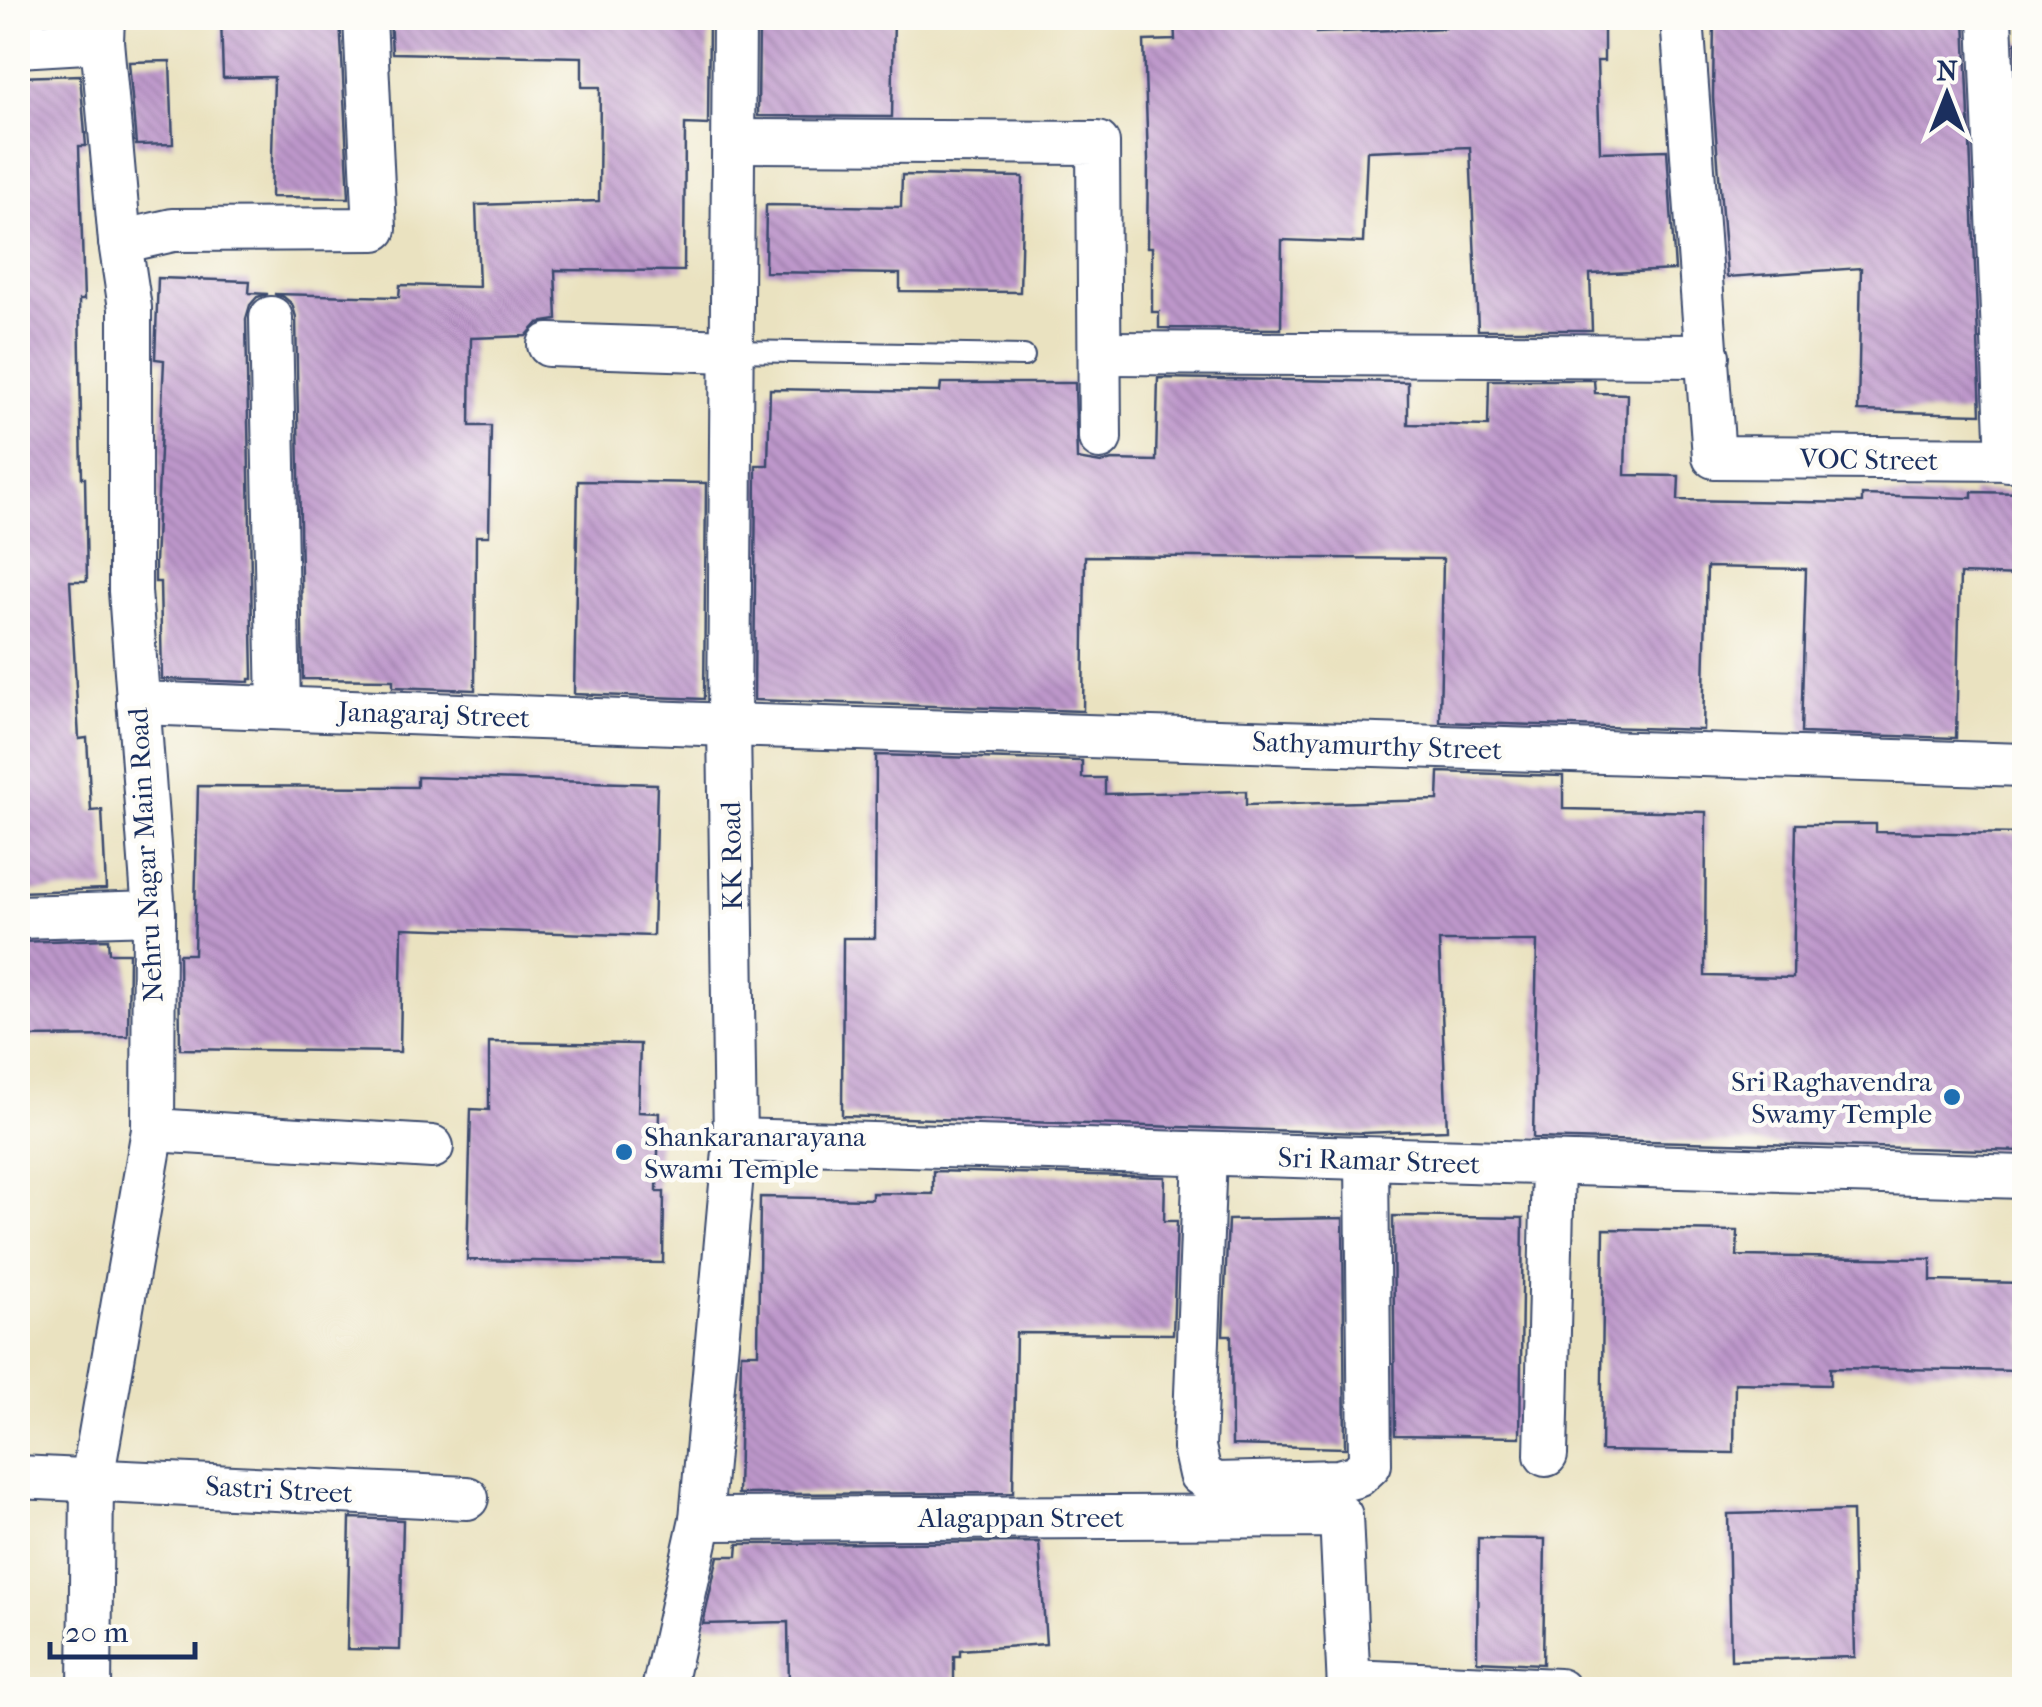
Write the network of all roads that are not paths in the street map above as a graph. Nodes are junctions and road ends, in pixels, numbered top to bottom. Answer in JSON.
{"nodes":[{"id":1,"x":365,"y":18,"type":"edge"},
{"id":2,"x":734,"y":18,"type":"edge"},
{"id":3,"x":1682,"y":18,"type":"edge"},
{"id":4,"x":1990,"y":18,"type":"edge"},
{"id":5,"x":103,"y":29,"type":"edge"},
{"id":6,"x":18,"y":46,"type":"edge"},
{"id":7,"x":733,"y":141,"type":"junction"},
{"id":8,"x":120,"y":242,"type":"junction"},
{"id":9,"x":271,"y":318,"type":"dead end"},
{"id":10,"x":549,"y":345,"type":"dead end"},
{"id":11,"x":732,"y":352,"type":"junction"},
{"id":12,"x":1100,"y":353,"type":"junction"},
{"id":13,"x":1024,"y":356,"type":"dead end"},
{"id":14,"x":1708,"y":356,"type":"junction"},
{"id":15,"x":1100,"y":438,"type":"dead end"},
{"id":16,"x":2016,"y":460,"type":"edge"},
{"id":17,"x":138,"y":702,"type":"junction"},
{"id":18,"x":279,"y":708,"type":"junction"},
{"id":19,"x":729,"y":725,"type":"junction"},
{"id":20,"x":2024,"y":764,"type":"edge"},
{"id":21,"x":154,"y":913,"type":"junction"},
{"id":22,"x":18,"y":917,"type":"edge"},
{"id":23,"x":153,"y":1130,"type":"junction"},
{"id":24,"x":734,"y":1140,"type":"junction"},
{"id":25,"x":432,"y":1147,"type":"dead end"},
{"id":26,"x":1205,"y":1154,"type":"junction"},
{"id":27,"x":1367,"y":1160,"type":"junction"},
{"id":28,"x":1553,"y":1165,"type":"junction"},
{"id":29,"x":2024,"y":1177,"type":"edge"},
{"id":30,"x":1546,"y":1455,"type":"dead end"},
{"id":31,"x":18,"y":1477,"type":"edge"},
{"id":32,"x":92,"y":1480,"type":"junction"},
{"id":33,"x":467,"y":1498,"type":"dead end"},
{"id":34,"x":701,"y":1520,"type":"junction"},
{"id":35,"x":1349,"y":1685,"type":"edge"},
{"id":36,"x":90,"y":1690,"type":"edge"},
{"id":37,"x":663,"y":1690,"type":"edge"},
{"id":38,"x":1560,"y":1690,"type":"edge"}],
"edges":[{"from":1,"to":8,"type":"street"},
{"from":2,"to":7,"type":"street","name":"KK Road"},
{"from":3,"to":14,"type":"street"},
{"from":4,"to":16,"type":"street"},
{"from":5,"to":6,"type":"street"},
{"from":5,"to":8,"type":"street","name":"Nehru Nagar Main Road"},
{"from":7,"to":11,"type":"street","name":"KK Road"},
{"from":7,"to":12,"type":"street"},
{"from":8,"to":17,"type":"street","name":"Nehru Nagar Main Road"},
{"from":9,"to":18,"type":"street"},
{"from":10,"to":11,"type":"street"},
{"from":11,"to":13,"type":"lane"},
{"from":11,"to":19,"type":"street","name":"KK Road"},
{"from":12,"to":14,"type":"street"},
{"from":12,"to":15,"type":"street"},
{"from":14,"to":16,"type":"street","name":"VOC Street"},
{"from":17,"to":18,"type":"street","name":"Janagaraj Street"},
{"from":17,"to":21,"type":"street","name":"Nehru Nagar Main Road"},
{"from":18,"to":19,"type":"street","name":"Janagaraj Street"},
{"from":19,"to":20,"type":"street","name":"Sathyamurthy Street"},
{"from":19,"to":24,"type":"street","name":"KK Road"},
{"from":21,"to":22,"type":"street"},
{"from":21,"to":23,"type":"street","name":"Nehru Nagar Main Road"},
{"from":23,"to":25,"type":"street"},
{"from":23,"to":32,"type":"street","name":"Nehru Nagar Main Road"},
{"from":24,"to":26,"type":"street","name":"Sri Ramar Street"},
{"from":24,"to":34,"type":"street","name":"KK Road"},
{"from":26,"to":27,"type":"street","name":"Sri Ramar Street"},
{"from":26,"to":27,"type":"street"},
{"from":27,"to":28,"type":"street","name":"Sri Ramar Street"},
{"from":28,"to":29,"type":"street","name":"Sri Ramar Street"},
{"from":28,"to":30,"type":"street"},
{"from":31,"to":32,"type":"street","name":"Sastri Street"},
{"from":32,"to":33,"type":"street","name":"Sastri Street"},
{"from":32,"to":36,"type":"street","name":"Nehru Nagar Main Road"},
{"from":34,"to":35,"type":"street","name":"Alagappan Street"},
{"from":34,"to":37,"type":"street","name":"KK Road"},
{"from":35,"to":38,"type":"street"}]}
